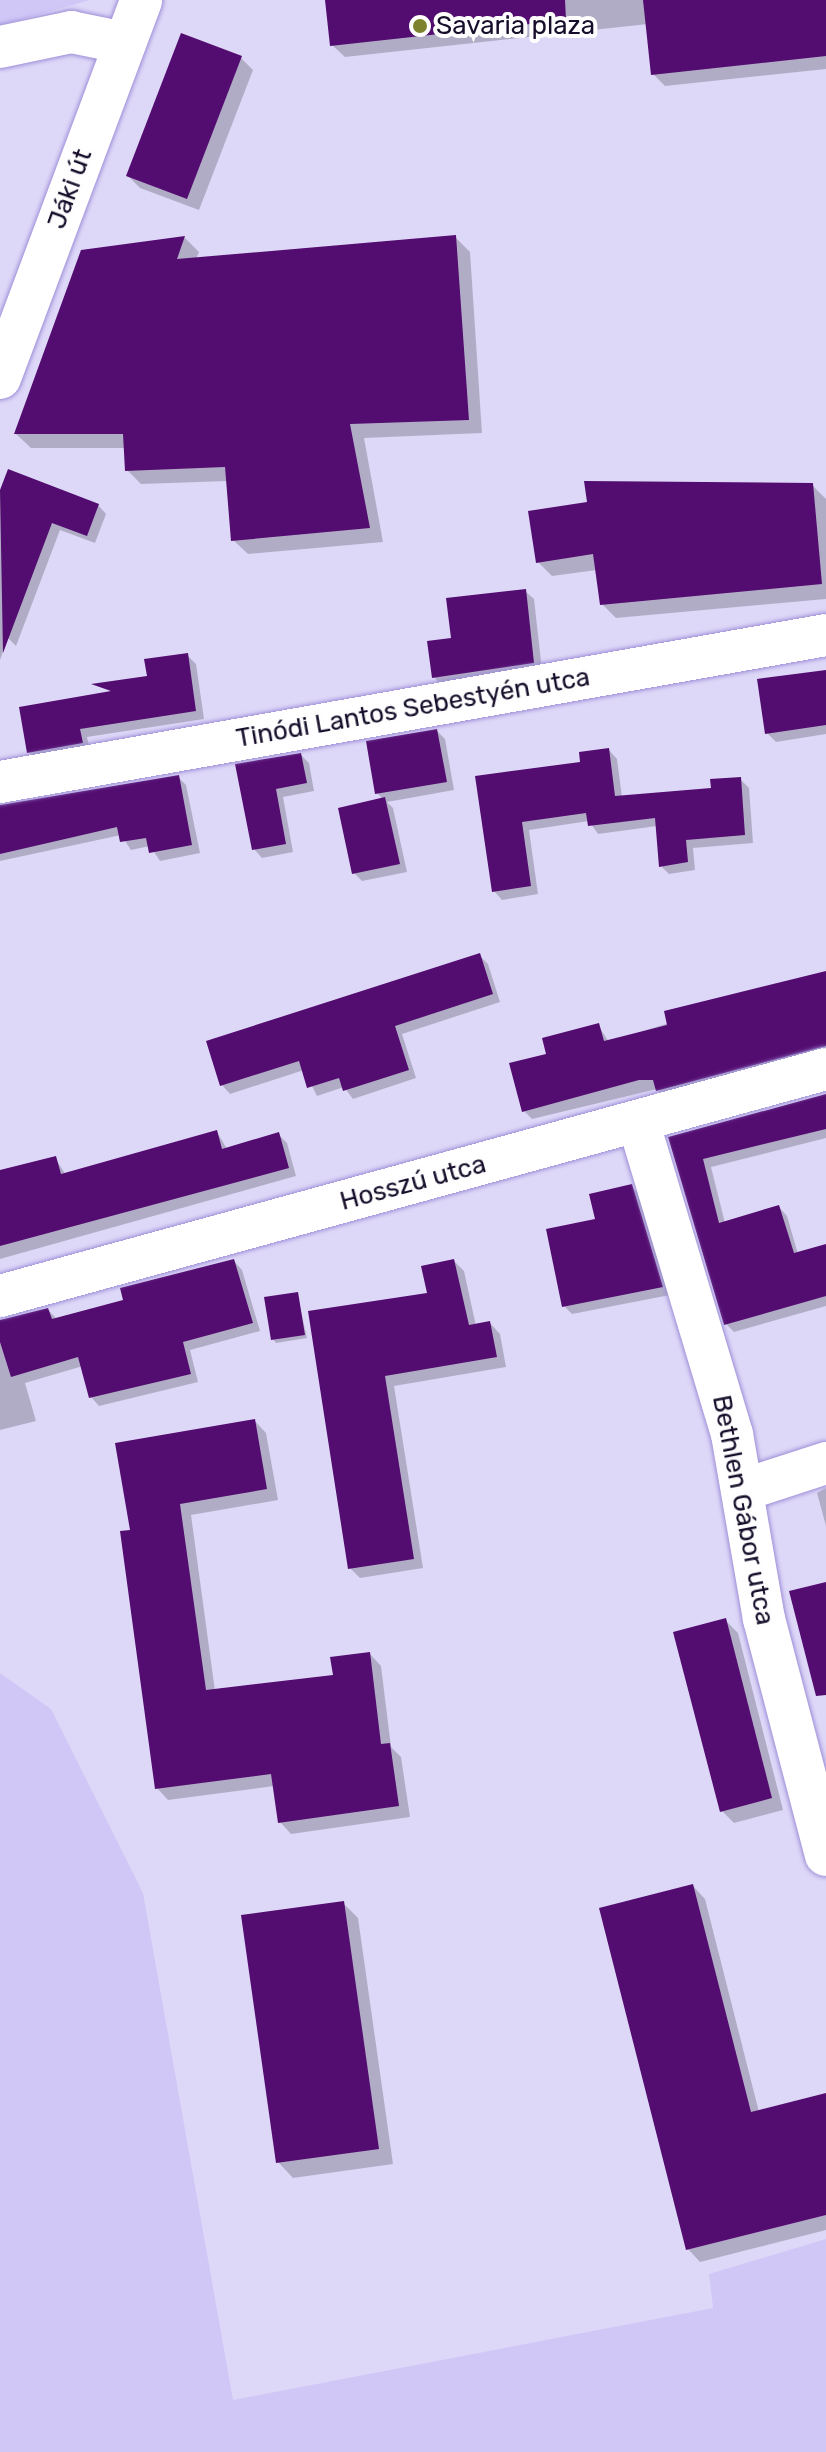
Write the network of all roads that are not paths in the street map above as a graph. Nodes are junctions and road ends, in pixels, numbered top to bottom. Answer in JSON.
{"nodes":[{"id":1,"x":141,"y":0,"type":"edge"},
{"id":2,"x":125,"y":43,"type":"junction"},
{"id":3,"x":0,"y":47,"type":"edge"},
{"id":4,"x":0,"y":378,"type":"edge"},
{"id":5,"x":826,"y":635,"type":"edge"},
{"id":6,"x":0,"y":782,"type":"edge"},
{"id":7,"x":826,"y":1069,"type":"edge"},
{"id":8,"x":638,"y":1121,"type":"junction"},
{"id":9,"x":0,"y":1296,"type":"edge"},
{"id":10,"x":826,"y":1463,"type":"edge"},
{"id":11,"x":743,"y":1490,"type":"junction"},
{"id":12,"x":826,"y":1855,"type":"edge"}],
"edges":[{"from":1,"to":2,"type":"street","name":"Jáki út"},
{"from":2,"to":3,"type":"street"},
{"from":2,"to":4,"type":"street","name":"Jáki út"},
{"from":5,"to":6,"type":"street","name":"Tinódi Lantos Sebestyén utca"},
{"from":7,"to":8,"type":"street","name":"Hosszú utca"},
{"from":8,"to":9,"type":"street","name":"Hosszú utca"},
{"from":8,"to":11,"type":"street","name":"Bethlen Gábor utca"},
{"from":10,"to":11,"type":"street"},
{"from":11,"to":12,"type":"street","name":"Bethlen Gábor utca"}]}
